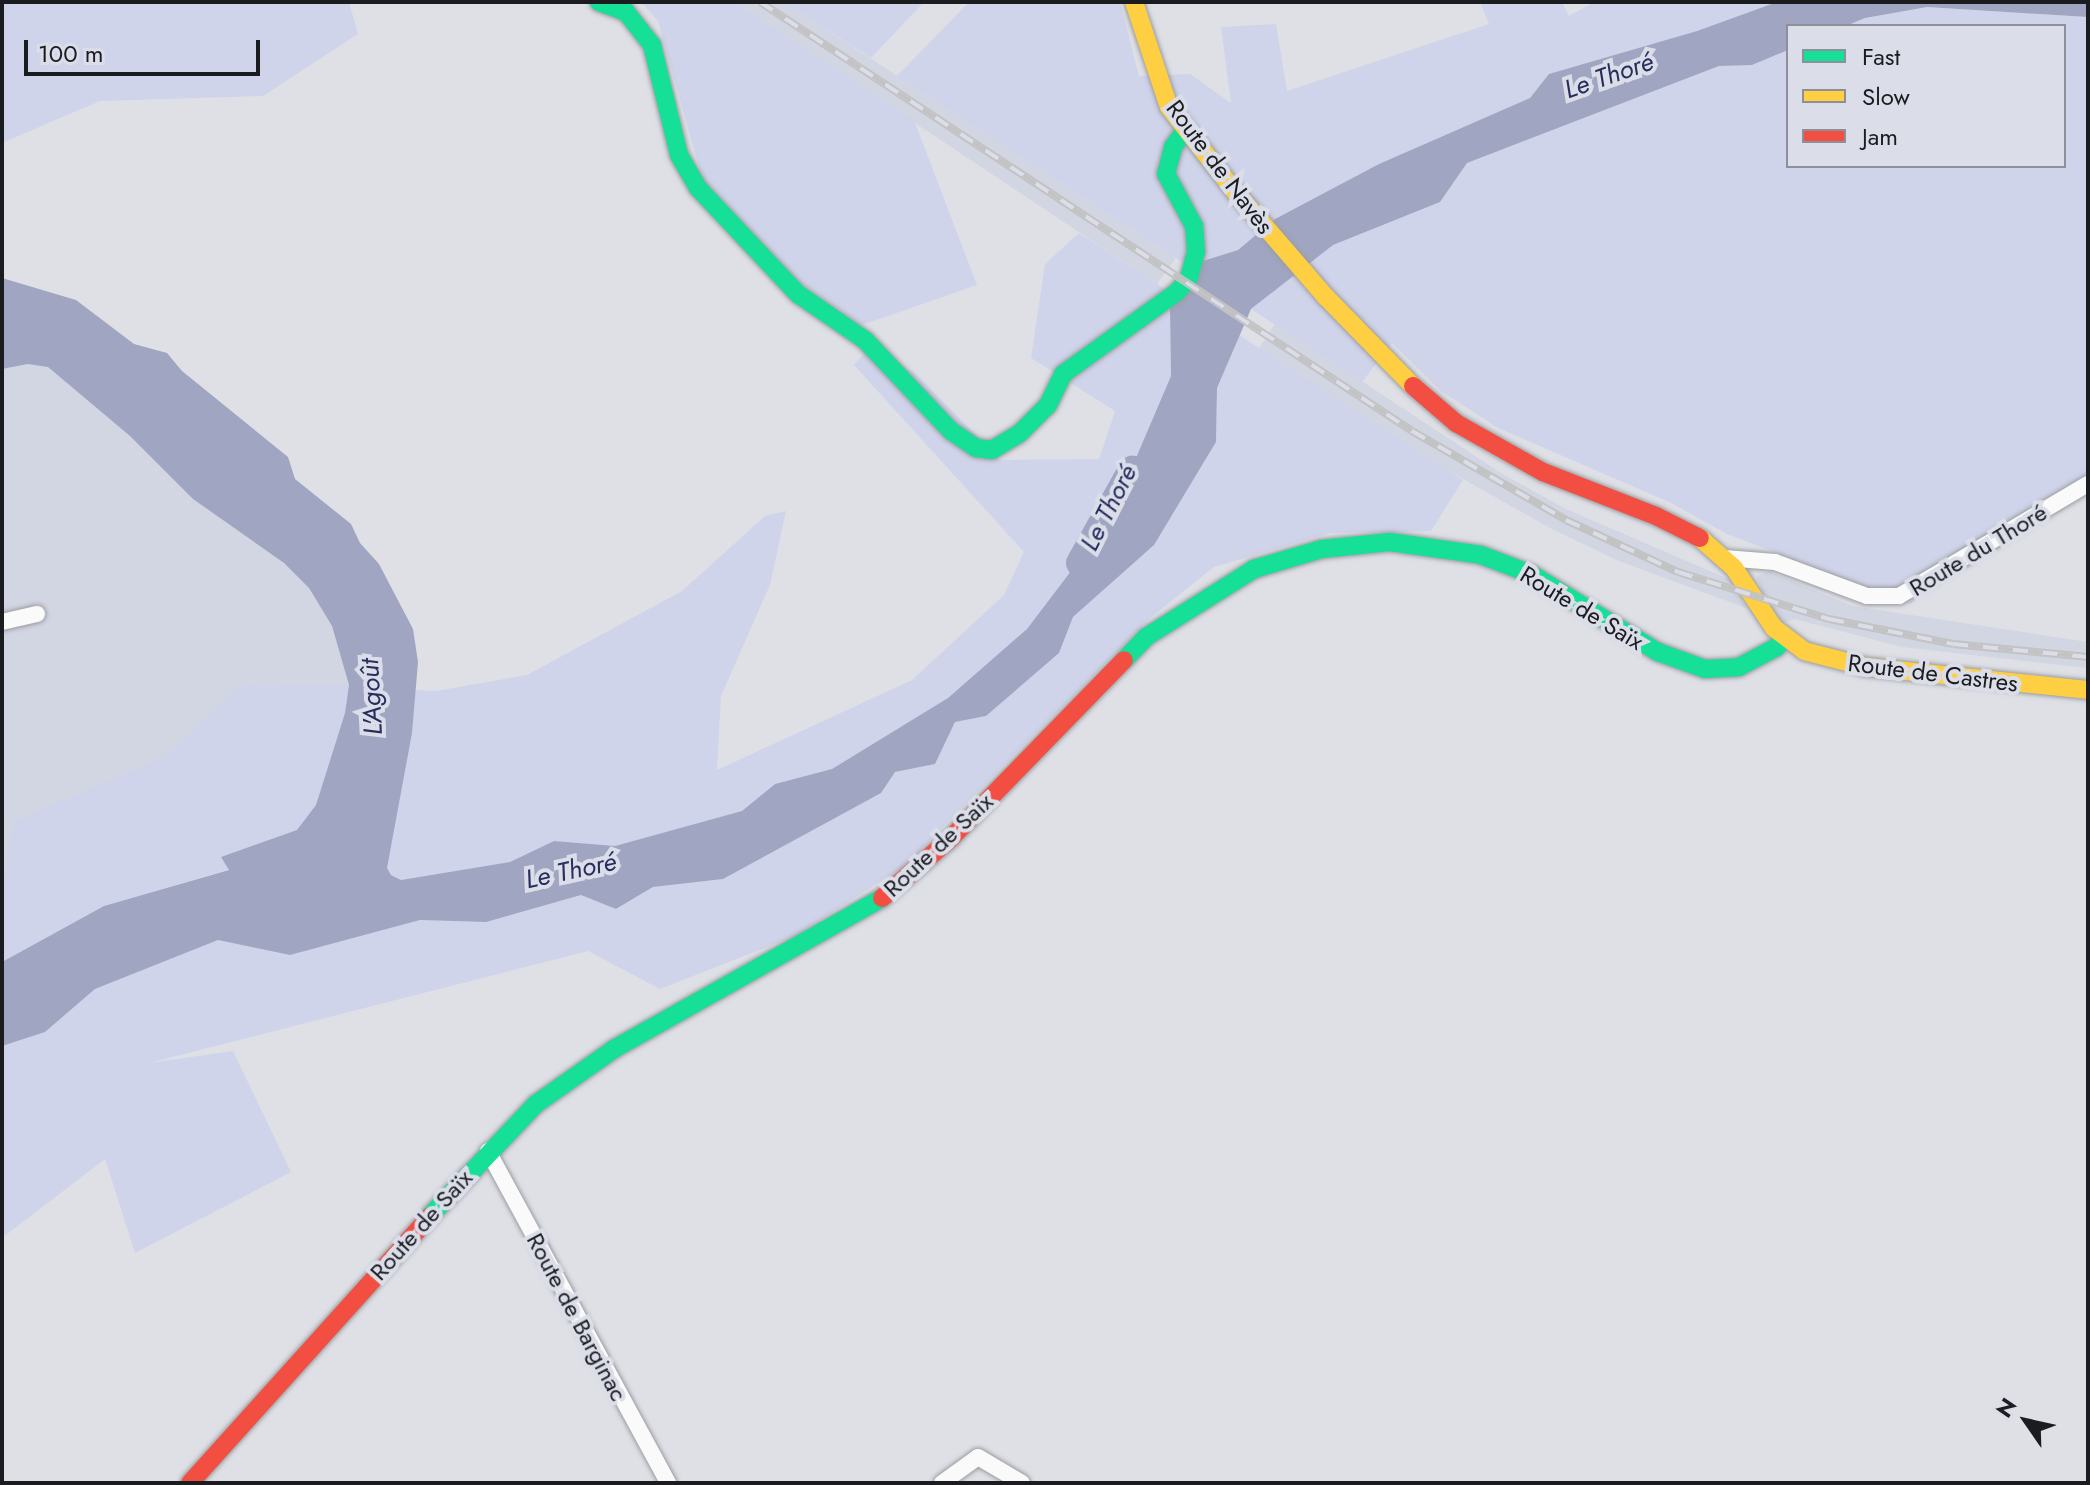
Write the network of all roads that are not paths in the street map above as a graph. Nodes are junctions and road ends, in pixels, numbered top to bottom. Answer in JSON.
{"nodes":[{"id":1,"x":599,"y":2,"type":"edge"},
{"id":2,"x":1134,"y":2,"type":"edge"},
{"id":3,"x":1186,"y":129,"type":"junction"},
{"id":4,"x":2088,"y":484,"type":"edge"},
{"id":5,"x":1725,"y":558,"type":"junction"},
{"id":6,"x":37,"y":614,"type":"dead end"},
{"id":7,"x":2,"y":622,"type":"edge"},
{"id":8,"x":1784,"y":638,"type":"junction"},
{"id":9,"x":2088,"y":690,"type":"edge"},
{"id":10,"x":488,"y":1151,"type":"junction"},
{"id":11,"x":190,"y":1483,"type":"edge"},
{"id":12,"x":668,"y":1483,"type":"edge"},
{"id":13,"x":942,"y":1483,"type":"edge"},
{"id":14,"x":1022,"y":1483,"type":"edge"}],
"edges":[{"from":1,"to":3,"type":"street"},
{"from":2,"to":3,"type":"street","name":"Route de Navès"},
{"from":3,"to":5,"type":"street","name":"Route de Navès"},
{"from":4,"to":5,"type":"street","name":"Route du Thoré"},
{"from":5,"to":8,"type":"street","name":"Route de Navès"},
{"from":6,"to":7,"type":"street"},
{"from":8,"to":9,"type":"street","name":"Route de Castres"},
{"from":8,"to":10,"type":"street","name":"Route de Saïx"},
{"from":10,"to":11,"type":"street","name":"Route de Saïx"},
{"from":10,"to":12,"type":"street","name":"Route de Barginac"},
{"from":13,"to":14,"type":"street"}]}
